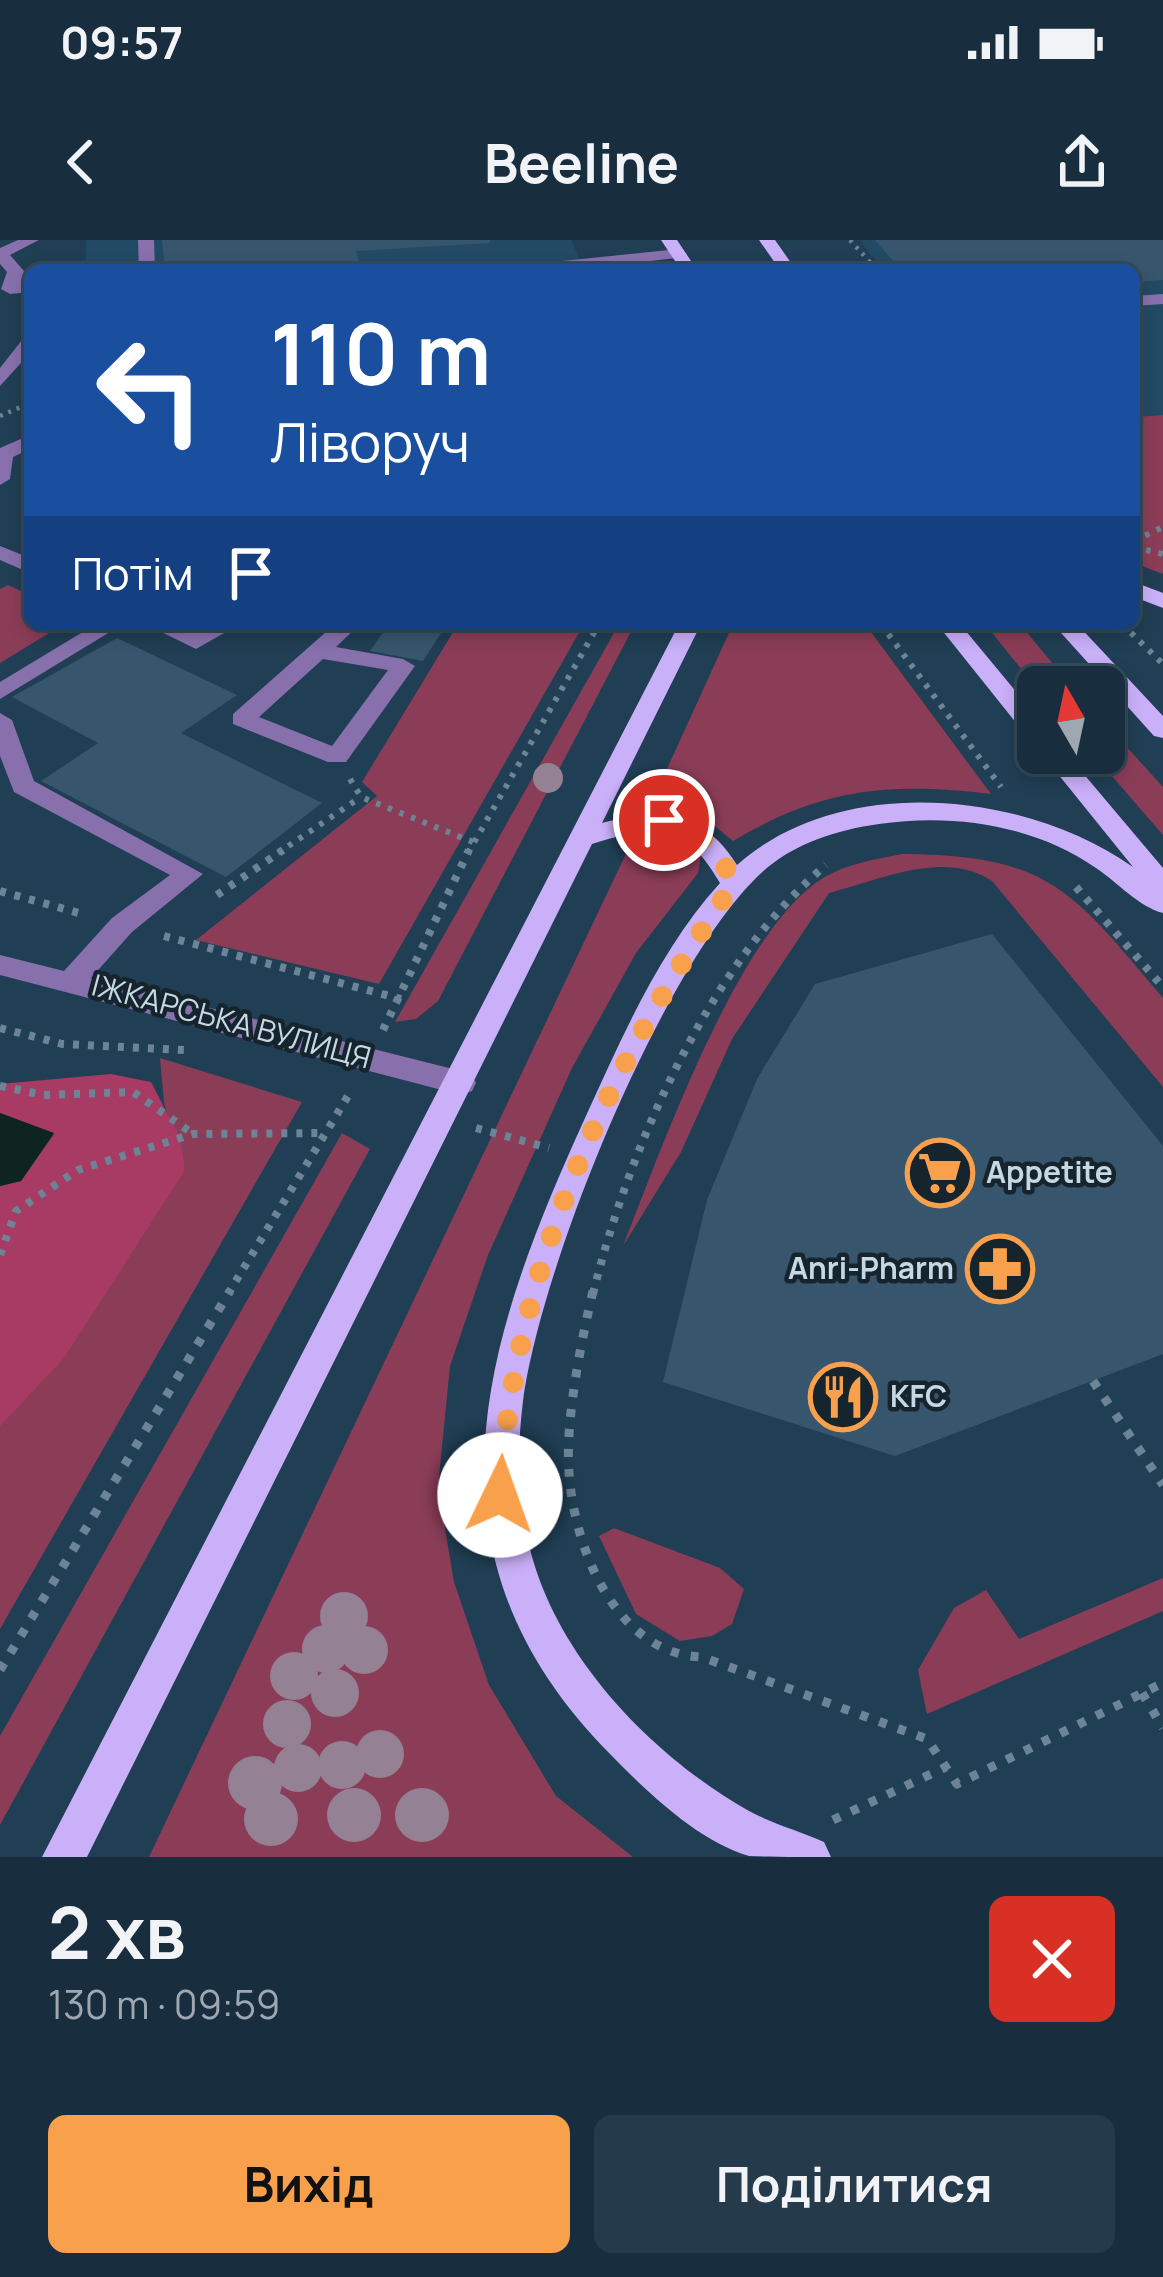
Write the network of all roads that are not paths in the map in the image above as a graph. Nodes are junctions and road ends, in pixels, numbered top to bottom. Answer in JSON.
{"nodes":[{"id":1,"x":37,"y":245,"type":"edge"},
{"id":2,"x":679,"y":255,"type":"edge"},
{"id":3,"x":585,"y":264,"type":"edge"},
{"id":4,"x":8,"y":275,"type":"edge"},
{"id":5,"x":24,"y":346,"type":"edge"},
{"id":6,"x":0,"y":380,"type":"edge"},
{"id":7,"x":24,"y":444,"type":"edge"},
{"id":8,"x":0,"y":478,"type":"edge"},
{"id":9,"x":102,"y":630,"type":"edge"},
{"id":10,"x":169,"y":630,"type":"edge"},
{"id":11,"x":218,"y":630,"type":"edge"},
{"id":12,"x":342,"y":630,"type":"edge"},
{"id":13,"x":687,"y":630,"type":"edge"},
{"id":14,"x":953,"y":630,"type":"edge"},
{"id":15,"x":1070,"y":630,"type":"edge"},
{"id":16,"x":317,"y":651,"type":"junction"},
{"id":17,"x":0,"y":692,"type":"edge"},
{"id":18,"x":1017,"y":708,"type":"edge"},
{"id":19,"x":0,"y":720,"type":"edge"},
{"id":20,"x":1163,"y":731,"type":"edge"},
{"id":21,"x":1070,"y":774,"type":"edge"},
{"id":22,"x":583,"y":838,"type":"junction"},
{"id":23,"x":734,"y":883,"type":"junction"},
{"id":24,"x":1163,"y":886,"type":"edge"},
{"id":25,"x":1163,"y":904,"type":"edge"},
{"id":26,"x":0,"y":965,"type":"edge"},
{"id":27,"x":73,"y":980,"type":"junction"},
{"id":28,"x":460,"y":1083,"type":"junction"},
{"id":29,"x":794,"y":1851,"type":"edge"},
{"id":30,"x":64,"y":1857,"type":"edge"}],
"edges":[{"from":1,"to":4,"type":"street"},
{"from":2,"to":3,"type":"street"},
{"from":5,"to":6,"type":"street"},
{"from":7,"to":8,"type":"street"},
{"from":9,"to":17,"type":"street"},
{"from":10,"to":11,"type":"street"},
{"from":12,"to":16,"type":"street"},
{"from":13,"to":22,"type":"main road"},
{"from":14,"to":18,"type":"main road"},
{"from":15,"to":20,"type":"main road"},
{"from":16,"to":16,"type":"street"},
{"from":19,"to":27,"type":"street"},
{"from":21,"to":24,"type":"main road"},
{"from":22,"to":23,"type":"main road"},
{"from":22,"to":28,"type":"main road"},
{"from":23,"to":25,"type":"main road"},
{"from":23,"to":29,"type":"main road"},
{"from":26,"to":27,"type":"street","name":"ІЖКАРСЬКА ВУЛИЦЯ"},
{"from":27,"to":28,"type":"street","name":"ІЖКАРСЬКА ВУЛИЦЯ"},
{"from":28,"to":30,"type":"main road"}]}
